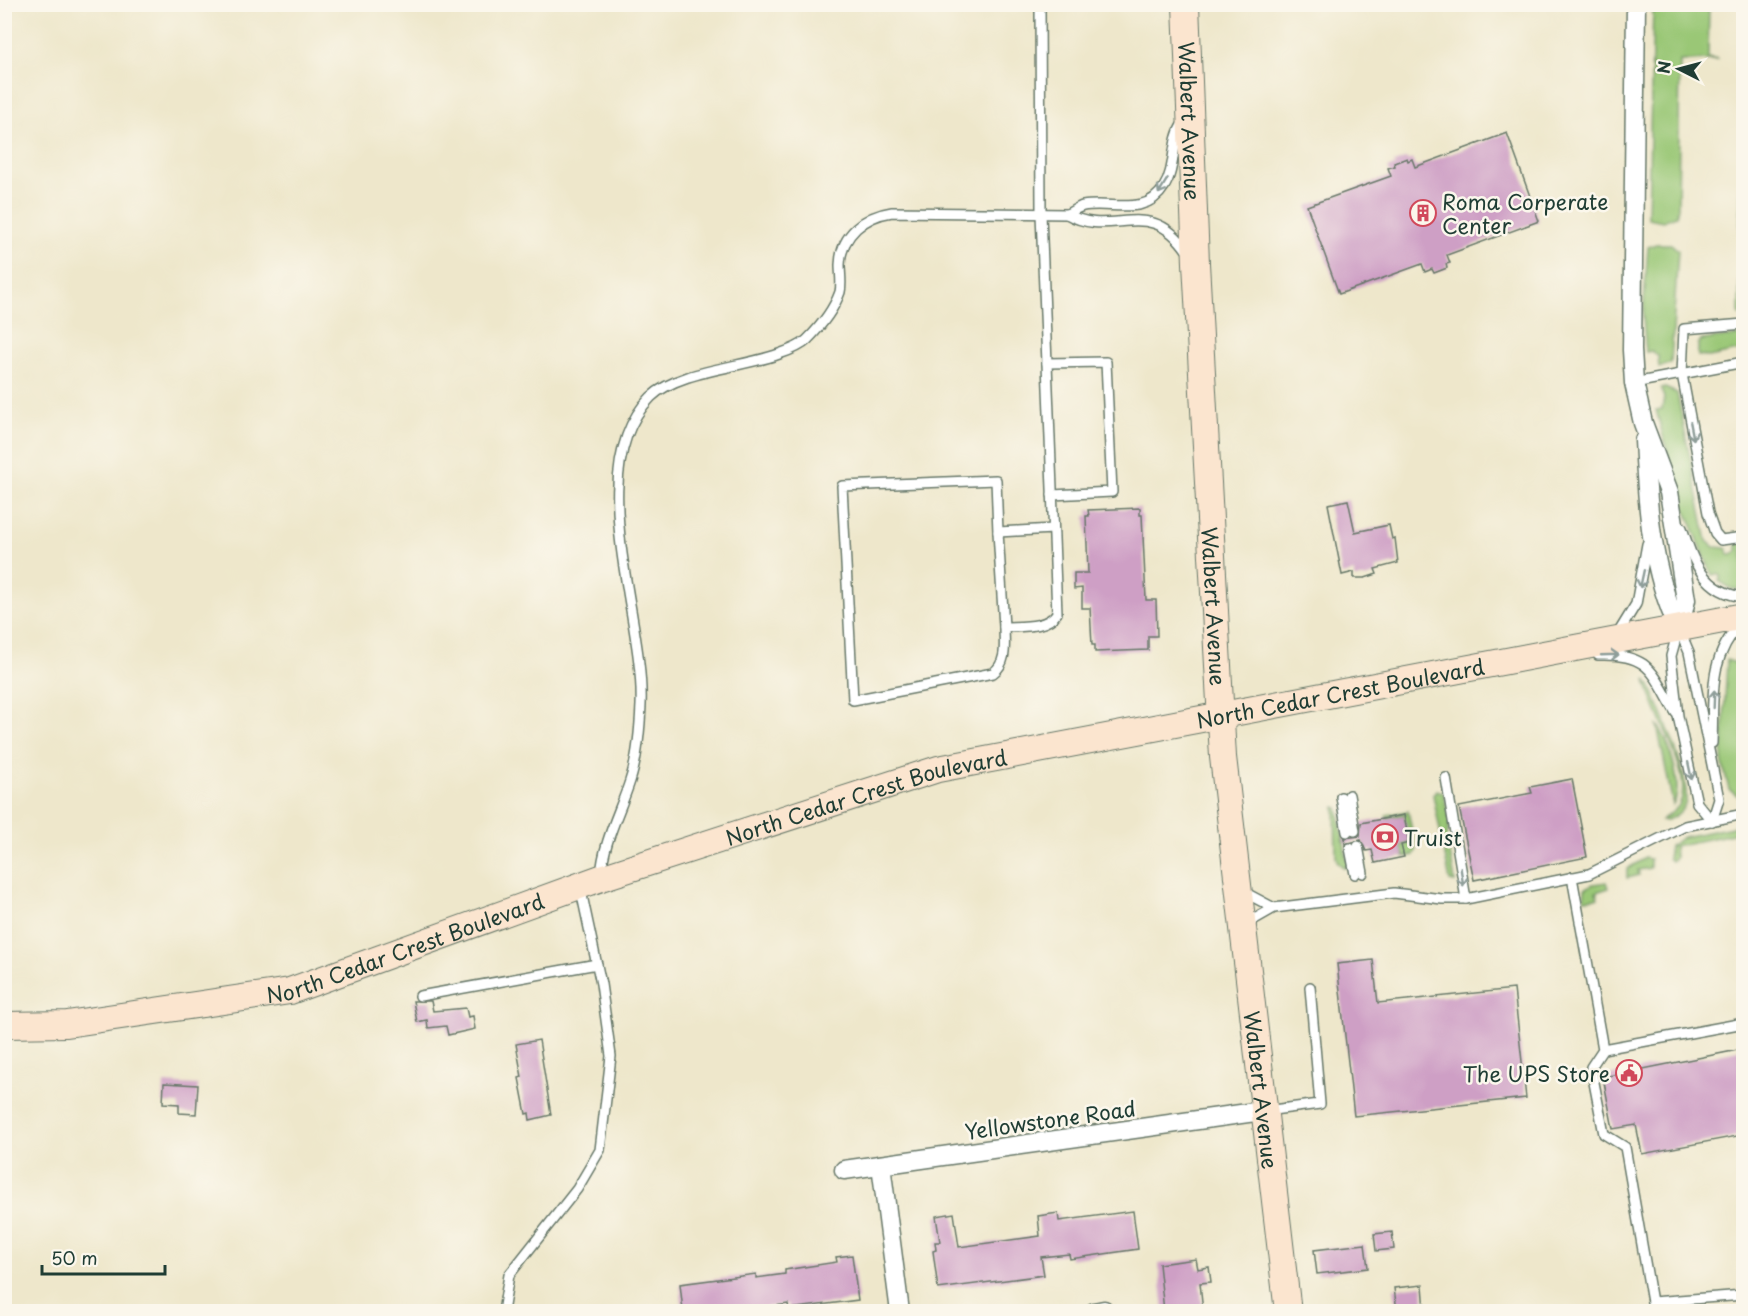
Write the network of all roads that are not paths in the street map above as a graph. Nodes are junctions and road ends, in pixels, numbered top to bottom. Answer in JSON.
{"nodes":[{"id":1,"x":1040,"y":4,"type":"edge"},
{"id":2,"x":1186,"y":4,"type":"edge"},
{"id":3,"x":1636,"y":4,"type":"edge"},
{"id":4,"x":1190,"y":112,"type":"junction"},
{"id":5,"x":1041,"y":214,"type":"junction"},
{"id":6,"x":1067,"y":214,"type":"junction"},
{"id":7,"x":1196,"y":263,"type":"junction"},
{"id":8,"x":1743,"y":324,"type":"edge"},
{"id":9,"x":1743,"y":362,"type":"edge"},
{"id":10,"x":1047,"y":363,"type":"junction"},
{"id":11,"x":1682,"y":374,"type":"junction"},
{"id":12,"x":1634,"y":383,"type":"junction"},
{"id":13,"x":1643,"y":423,"type":"junction"},
{"id":14,"x":1669,"y":492,"type":"junction"},
{"id":15,"x":1052,"y":495,"type":"junction"},
{"id":16,"x":1647,"y":500,"type":"junction"},
{"id":17,"x":1053,"y":529,"type":"junction"},
{"id":18,"x":998,"y":532,"type":"junction"},
{"id":19,"x":1743,"y":537,"type":"edge"},
{"id":20,"x":1743,"y":597,"type":"edge"},
{"id":21,"x":1743,"y":616,"type":"edge"},
{"id":22,"x":1743,"y":621,"type":"edge"},
{"id":23,"x":1004,"y":627,"type":"junction"},
{"id":24,"x":1679,"y":629,"type":"junction"},
{"id":25,"x":1615,"y":639,"type":"junction"},
{"id":26,"x":1530,"y":657,"type":"junction"},
{"id":27,"x":1678,"y":716,"type":"junction"},
{"id":28,"x":1221,"y":717,"type":"junction"},
{"id":29,"x":1712,"y":757,"type":"junction"},
{"id":30,"x":1446,"y":778,"type":"dead end"},
{"id":31,"x":1345,"y":796,"type":"dead end"},
{"id":32,"x":1743,"y":814,"type":"edge"},
{"id":33,"x":1712,"y":820,"type":"junction"},
{"id":34,"x":1351,"y":832,"type":"dead end"},
{"id":35,"x":1354,"y":847,"type":"dead end"},
{"id":36,"x":1359,"y":874,"type":"dead end"},
{"id":37,"x":1572,"y":877,"type":"junction"},
{"id":38,"x":591,"y":882,"type":"junction"},
{"id":39,"x":1236,"y":888,"type":"junction"},
{"id":40,"x":1466,"y":899,"type":"junction"},
{"id":41,"x":1274,"y":908,"type":"junction"},
{"id":42,"x":1243,"y":941,"type":"junction"},
{"id":43,"x":597,"y":964,"type":"junction"},
{"id":44,"x":1310,"y":987,"type":"dead end"},
{"id":45,"x":420,"y":996,"type":"dead end"},
{"id":46,"x":1743,"y":1023,"type":"edge"},
{"id":47,"x":4,"y":1025,"type":"edge"},
{"id":48,"x":1603,"y":1049,"type":"junction"},
{"id":49,"x":1262,"y":1111,"type":"junction"},
{"id":50,"x":881,"y":1165,"type":"junction"},
{"id":51,"x":844,"y":1170,"type":"dead end"},
{"id":52,"x":1743,"y":1295,"type":"edge"},
{"id":53,"x":503,"y":1311,"type":"edge"},
{"id":54,"x":900,"y":1311,"type":"edge"},
{"id":55,"x":1288,"y":1311,"type":"edge"}],
"edges":[{"from":1,"to":5,"type":"lane"},
{"from":2,"to":4,"type":"main road","name":"Walbert Avenue"},
{"from":3,"to":12,"type":"street"},
{"from":4,"to":6,"type":"lane","one_way":true},
{"from":4,"to":7,"type":"main road","name":"Walbert Avenue"},
{"from":5,"to":6,"type":"lane"},
{"from":5,"to":10,"type":"lane"},
{"from":5,"to":38,"type":"lane"},
{"from":6,"to":7,"type":"lane"},
{"from":7,"to":28,"type":"main road","name":"Walbert Avenue"},
{"from":8,"to":11,"type":"lane"},
{"from":9,"to":11,"type":"lane"},
{"from":10,"to":15,"type":"lane"},
{"from":10,"to":15,"type":"lane"},
{"from":11,"to":12,"type":"lane"},
{"from":11,"to":19,"type":"lane","one_way":true},
{"from":12,"to":13,"type":"street"},
{"from":13,"to":14,"type":"street"},
{"from":13,"to":16,"type":"street"},
{"from":14,"to":20,"type":"lane"},
{"from":14,"to":24,"type":"street"},
{"from":15,"to":17,"type":"lane"},
{"from":16,"to":24,"type":"street"},
{"from":16,"to":25,"type":"lane","one_way":true},
{"from":17,"to":18,"type":"lane"},
{"from":17,"to":23,"type":"lane"},
{"from":18,"to":23,"type":"lane"},
{"from":18,"to":23,"type":"lane"},
{"from":21,"to":24,"type":"main road","name":"North Cedar Crest Boulevard"},
{"from":29,"to":22,"type":"lane","one_way":true},
{"from":24,"to":25,"type":"main road","name":"North Cedar Crest Boulevard"},
{"from":24,"to":27,"type":"lane"},
{"from":24,"to":29,"type":"lane"},
{"from":25,"to":26,"type":"main road","name":"North Cedar Crest Boulevard"},
{"from":26,"to":27,"type":"lane","one_way":true},
{"from":26,"to":28,"type":"main road","name":"North Cedar Crest Boulevard"},
{"from":27,"to":33,"type":"lane","one_way":true},
{"from":28,"to":38,"type":"main road","name":"North Cedar Crest Boulevard"},
{"from":28,"to":39,"type":"main road","name":"Walbert Avenue"},
{"from":29,"to":33,"type":"lane"},
{"from":30,"to":40,"type":"lane","one_way":true},
{"from":31,"to":34,"type":"lane"},
{"from":32,"to":33,"type":"lane"},
{"from":33,"to":37,"type":"lane"},
{"from":35,"to":36,"type":"lane"},
{"from":37,"to":40,"type":"lane"},
{"from":37,"to":48,"type":"lane"},
{"from":38,"to":43,"type":"lane"},
{"from":38,"to":47,"type":"main road","name":"North Cedar Crest Boulevard"},
{"from":39,"to":41,"type":"lane"},
{"from":39,"to":42,"type":"main road","name":"Walbert Avenue"},
{"from":40,"to":41,"type":"lane"},
{"from":41,"to":42,"type":"lane"},
{"from":42,"to":49,"type":"main road","name":"Walbert Avenue"},
{"from":43,"to":45,"type":"lane"},
{"from":43,"to":53,"type":"lane"},
{"from":44,"to":49,"type":"lane"},
{"from":46,"to":48,"type":"lane"},
{"from":48,"to":52,"type":"lane"},
{"from":49,"to":50,"type":"street","name":"Yellowstone Road"},
{"from":49,"to":55,"type":"main road","name":"Walbert Avenue"},
{"from":50,"to":51,"type":"street","name":"Yellowstone Road"},
{"from":50,"to":54,"type":"street"}]}
